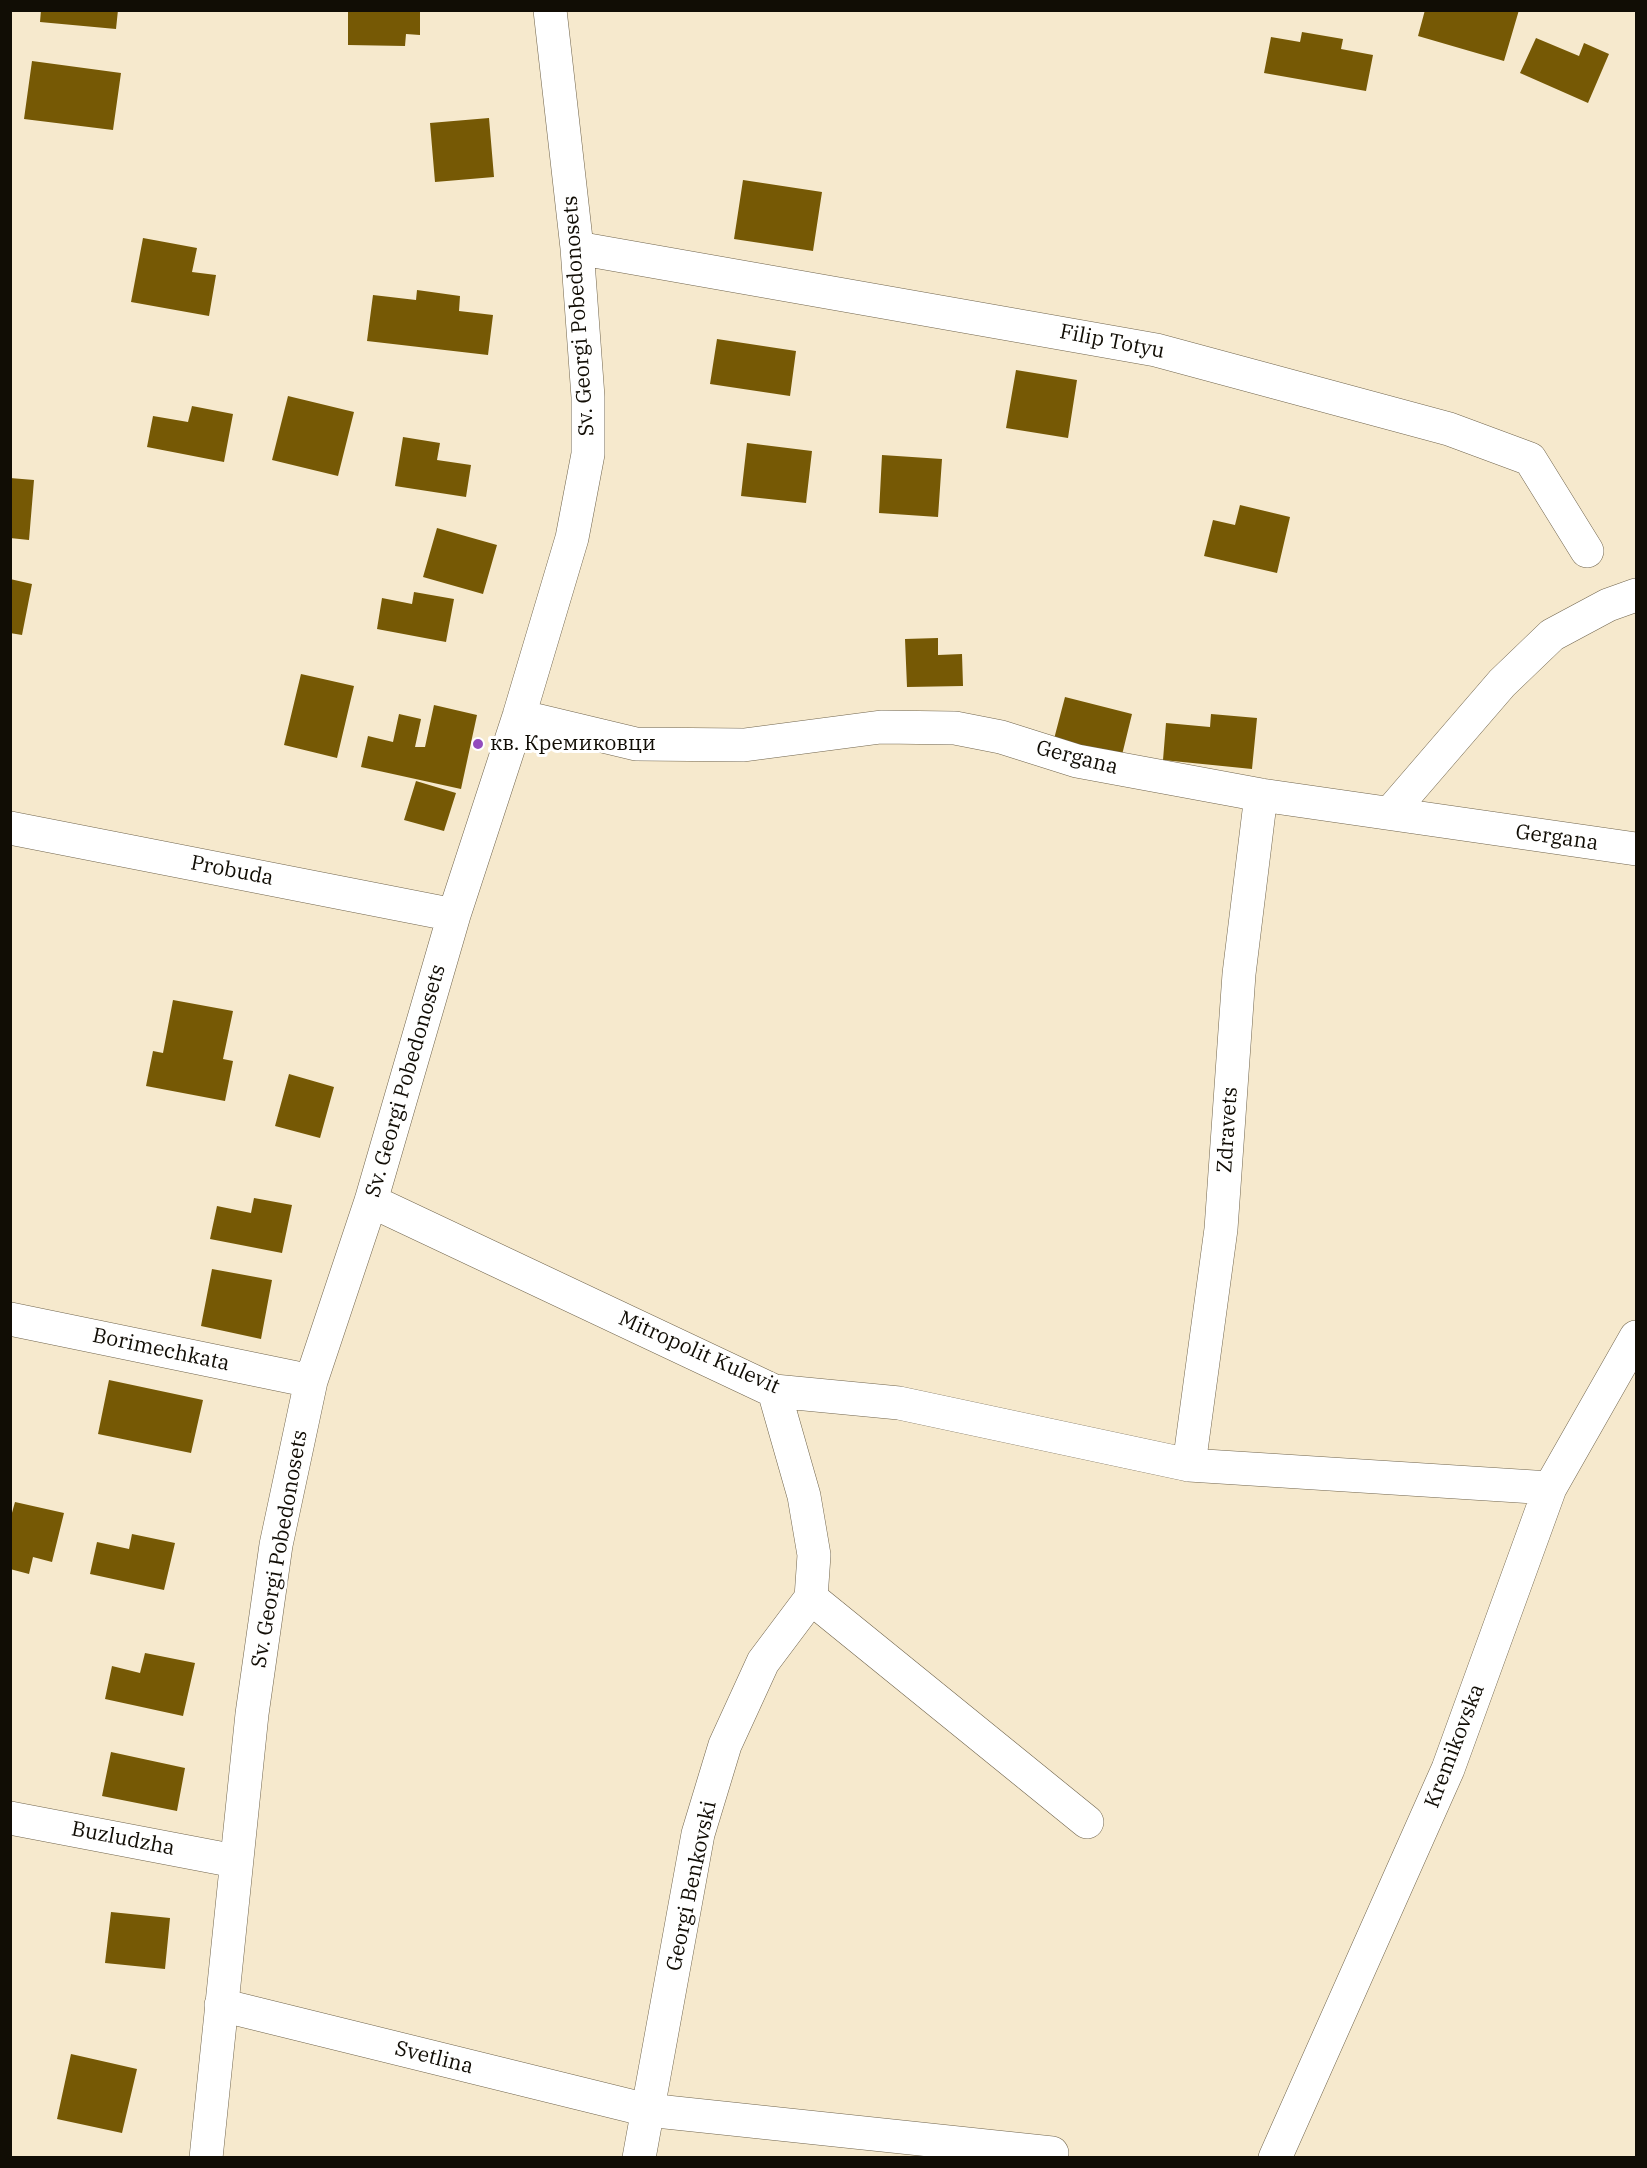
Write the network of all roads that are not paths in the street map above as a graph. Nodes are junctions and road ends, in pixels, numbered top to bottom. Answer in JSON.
{"nodes":[{"id":1,"x":550,"y":10,"type":"edge"},
{"id":2,"x":577,"y":248,"type":"junction"},
{"id":3,"x":1587,"y":551,"type":"dead end"},
{"id":4,"x":1636,"y":595,"type":"edge"},
{"id":5,"x":519,"y":716,"type":"junction"},
{"id":6,"x":1261,"y":795,"type":"junction"},
{"id":7,"x":1390,"y":813,"type":"junction"},
{"id":8,"x":10,"y":828,"type":"edge"},
{"id":9,"x":1636,"y":849,"type":"edge"},
{"id":10,"x":454,"y":915,"type":"junction"},
{"id":11,"x":372,"y":1201,"type":"junction"},
{"id":12,"x":10,"y":1319,"type":"edge"},
{"id":13,"x":1636,"y":1337,"type":"edge"},
{"id":14,"x":311,"y":1381,"type":"junction"},
{"id":15,"x":774,"y":1391,"type":"junction"},
{"id":16,"x":1189,"y":1465,"type":"junction"},
{"id":17,"x":1550,"y":1488,"type":"junction"},
{"id":18,"x":811,"y":1598,"type":"junction"},
{"id":19,"x":10,"y":1818,"type":"edge"},
{"id":20,"x":1088,"y":1822,"type":"dead end"},
{"id":21,"x":236,"y":1861,"type":"junction"},
{"id":22,"x":221,"y":2005,"type":"junction"},
{"id":23,"x":647,"y":2110,"type":"junction"},
{"id":24,"x":1052,"y":2153,"type":"dead end"},
{"id":25,"x":206,"y":2157,"type":"edge"},
{"id":26,"x":639,"y":2157,"type":"edge"},
{"id":27,"x":1275,"y":2157,"type":"edge"}],
"edges":[{"from":1,"to":2,"type":"street","name":"Sv. Georgi Pobedonosets"},
{"from":2,"to":3,"type":"street","name":"Filip Totyu"},
{"from":2,"to":5,"type":"street","name":"Sv. Georgi Pobedonosets"},
{"from":4,"to":7,"type":"street"},
{"from":5,"to":6,"type":"street","name":"Gergana"},
{"from":5,"to":10,"type":"street","name":"Sv. Georgi Pobedonosets"},
{"from":6,"to":7,"type":"street","name":"Gergana"},
{"from":6,"to":16,"type":"street","name":"Zdravets"},
{"from":7,"to":9,"type":"street","name":"Gergana"},
{"from":8,"to":10,"type":"street","name":"Probuda"},
{"from":10,"to":11,"type":"street","name":"Sv. Georgi Pobedonosets"},
{"from":11,"to":14,"type":"street","name":"Sv. Georgi Pobedonosets"},
{"from":11,"to":15,"type":"street","name":"Mitropolit Kulevit"},
{"from":12,"to":14,"type":"street","name":"Borimechkata"},
{"from":13,"to":17,"type":"street","name":"Kremikovska"},
{"from":14,"to":21,"type":"street","name":"Sv. Georgi Pobedonosets"},
{"from":15,"to":16,"type":"street","name":"Mitropolit Kulevit"},
{"from":15,"to":18,"type":"street"},
{"from":16,"to":17,"type":"street","name":"Mitropolit Kulevit"},
{"from":17,"to":27,"type":"street","name":"Kremikovska"},
{"from":18,"to":20,"type":"street"},
{"from":18,"to":23,"type":"street","name":"Georgi Benkovski"},
{"from":19,"to":21,"type":"street","name":"Buzludzha"},
{"from":21,"to":22,"type":"street","name":"Sv. Georgi Pobedonosets"},
{"from":22,"to":23,"type":"street","name":"Svetlina"},
{"from":22,"to":25,"type":"street","name":"Sv. Georgi Pobedonosets"},
{"from":23,"to":24,"type":"street","name":"Svetlina"},
{"from":23,"to":26,"type":"street","name":"Georgi Benkovski"}]}
